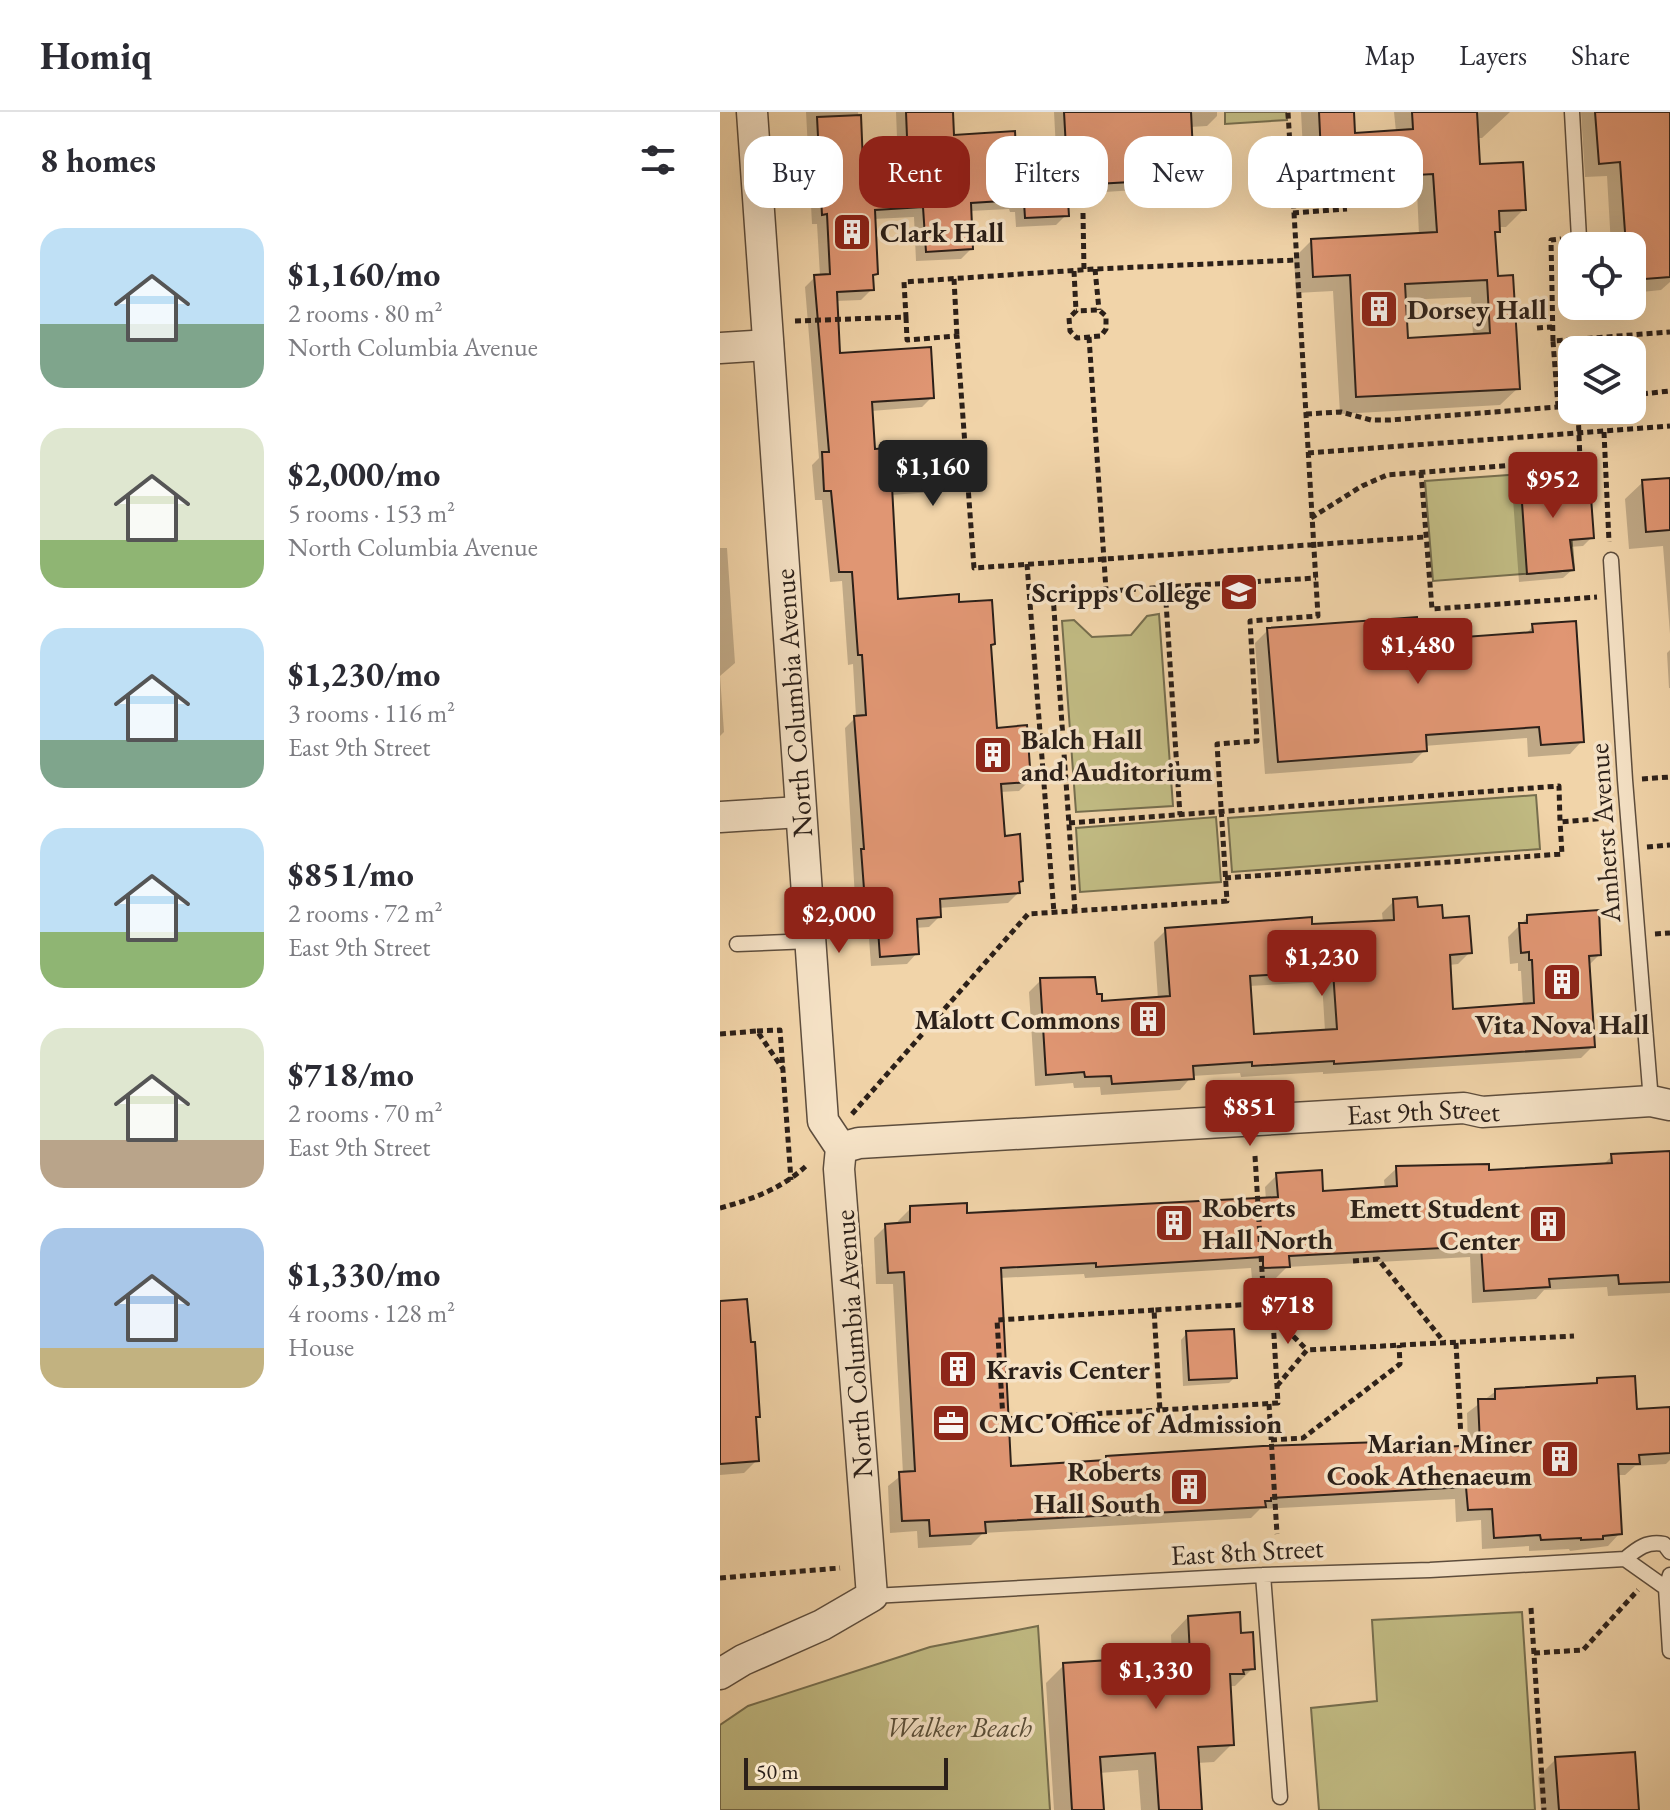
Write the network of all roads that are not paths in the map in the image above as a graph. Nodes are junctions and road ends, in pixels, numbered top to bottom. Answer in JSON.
{"nodes":[{"id":1,"x":752,"y":112,"type":"edge"},
{"id":2,"x":1572,"y":112,"type":"edge"},
{"id":3,"x":1579,"y":232,"type":"edge"},
{"id":4,"x":768,"y":345,"type":"junction"},
{"id":5,"x":720,"y":348,"type":"edge"},
{"id":6,"x":1611,"y":560,"type":"road end"},
{"id":7,"x":800,"y":812,"type":"junction"},
{"id":8,"x":720,"y":817,"type":"edge"},
{"id":9,"x":811,"y":941,"type":"junction"},
{"id":10,"x":737,"y":944,"type":"dead end"},
{"id":11,"x":1660,"y":1103,"type":"edge"},
{"id":12,"x":841,"y":1148,"type":"junction"},
{"id":13,"x":1670,"y":1552,"type":"edge"},
{"id":14,"x":1625,"y":1559,"type":"junction"},
{"id":15,"x":1263,"y":1575,"type":"junction"},
{"id":16,"x":1668,"y":1582,"type":"edge"},
{"id":17,"x":872,"y":1596,"type":"junction"},
{"id":18,"x":1670,"y":1651,"type":"edge"},
{"id":19,"x":720,"y":1674,"type":"edge"},
{"id":20,"x":1280,"y":1797,"type":"dead end"}],
"edges":[{"from":1,"to":4,"type":"street","name":"North Columbia Avenue"},
{"from":2,"to":3,"type":"lane"},
{"from":4,"to":5,"type":"street"},
{"from":4,"to":7,"type":"street","name":"North Columbia Avenue"},
{"from":6,"to":11,"type":"lane","name":"Amherst Avenue"},
{"from":7,"to":8,"type":"street"},
{"from":7,"to":9,"type":"street","name":"North Columbia Avenue"},
{"from":9,"to":10,"type":"lane"},
{"from":9,"to":12,"type":"street","name":"North Columbia Avenue"},
{"from":11,"to":12,"type":"street","name":"East 9th Street"},
{"from":12,"to":17,"type":"street","name":"North Columbia Avenue"},
{"from":13,"to":14,"type":"lane"},
{"from":14,"to":15,"type":"lane","name":"East 8th Street"},
{"from":14,"to":16,"type":"lane"},
{"from":15,"to":17,"type":"lane","name":"East 8th Street"},
{"from":15,"to":20,"type":"lane"},
{"from":16,"to":18,"type":"lane"},
{"from":17,"to":19,"type":"street"}]}
